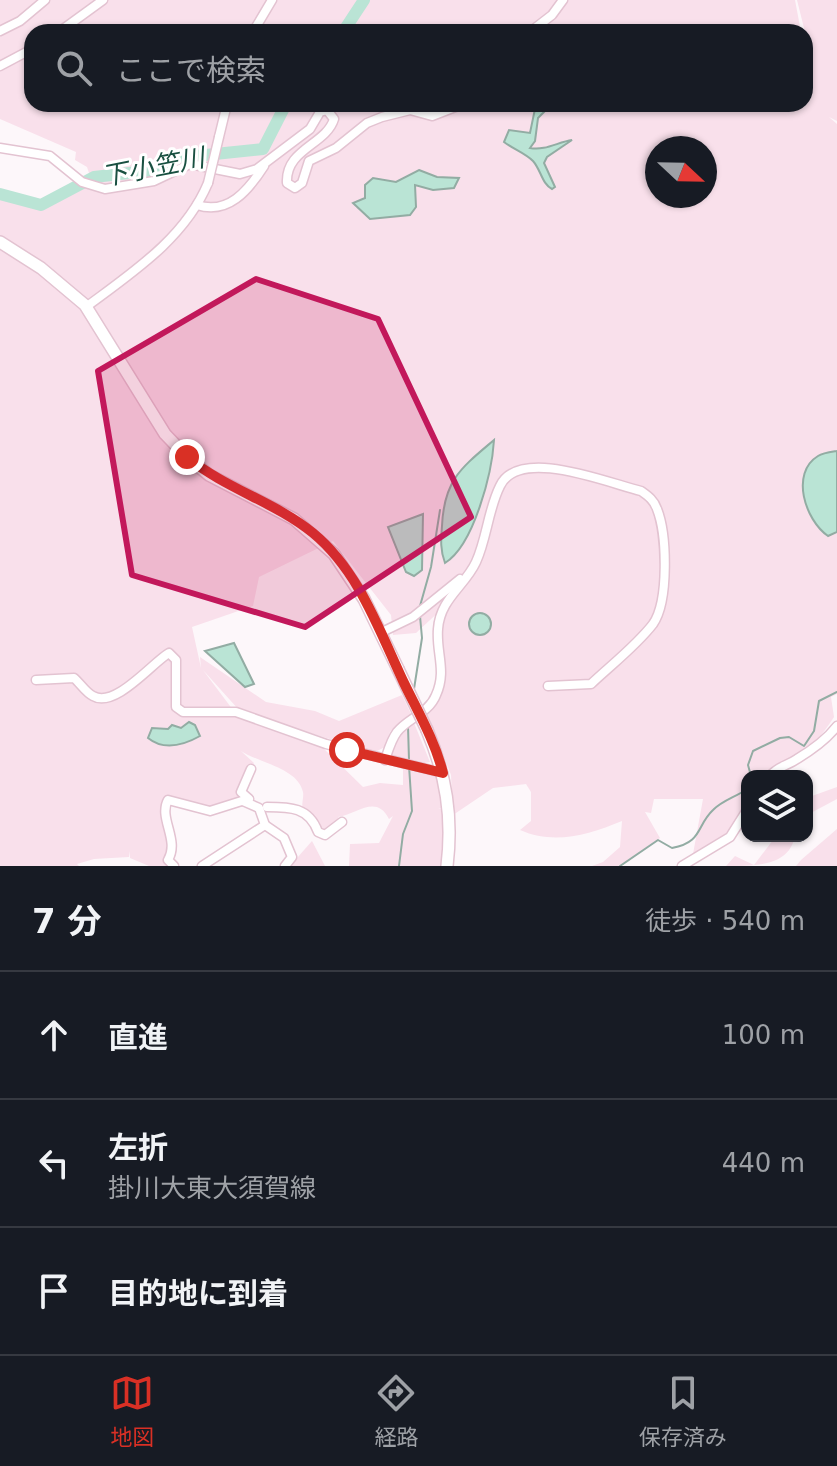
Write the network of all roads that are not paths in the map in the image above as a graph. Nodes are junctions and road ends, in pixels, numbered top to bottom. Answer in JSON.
{"nodes":[{"id":1,"x":45,"y":0,"type":"edge"},
{"id":2,"x":103,"y":0,"type":"edge"},
{"id":3,"x":272,"y":0,"type":"edge"},
{"id":4,"x":563,"y":0,"type":"edge"},
{"id":5,"x":70,"y":24,"type":"edge"},
{"id":6,"x":258,"y":24,"type":"edge"},
{"id":7,"x":540,"y":24,"type":"edge"},
{"id":8,"x":0,"y":31,"type":"edge"},
{"id":9,"x":24,"y":53,"type":"edge"},
{"id":10,"x":0,"y":66,"type":"edge"},
{"id":11,"x":225,"y":112,"type":"edge"},
{"id":12,"x":323,"y":112,"type":"edge"},
{"id":13,"x":328,"y":112,"type":"edge"},
{"id":14,"x":397,"y":112,"type":"edge"},
{"id":15,"x":413,"y":112,"type":"edge"},
{"id":16,"x":442,"y":112,"type":"edge"},
{"id":17,"x":0,"y":148,"type":"edge"},
{"id":18,"x":264,"y":166,"type":"junction"},
{"id":19,"x":197,"y":205,"type":"junction"},
{"id":20,"x":0,"y":242,"type":"edge"},
{"id":21,"x":86,"y":307,"type":"junction"},
{"id":22,"x":464,"y":577,"type":"junction"},
{"id":23,"x":380,"y":633,"type":"junction"},
{"id":24,"x":36,"y":680,"type":"dead end"},
{"id":25,"x":548,"y":686,"type":"dead end"},
{"id":26,"x":837,"y":726,"type":"edge"},
{"id":27,"x":385,"y":760,"type":"junction"},
{"id":28,"x":251,"y":769,"type":"dead end"},
{"id":29,"x":776,"y":770,"type":"edge"},
{"id":30,"x":443,"y":773,"type":"junction"},
{"id":31,"x":245,"y":800,"type":"junction"},
{"id":32,"x":267,"y":807,"type":"junction"},
{"id":33,"x":283,"y":811,"type":"dead end"},
{"id":34,"x":741,"y":820,"type":"edge"},
{"id":35,"x":342,"y":822,"type":"dead end"},
{"id":36,"x":265,"y":825,"type":"junction"},
{"id":37,"x":178,"y":866,"type":"edge"},
{"id":38,"x":202,"y":866,"type":"edge"},
{"id":39,"x":285,"y":866,"type":"edge"},
{"id":40,"x":447,"y":866,"type":"edge"},
{"id":41,"x":682,"y":866,"type":"edge"}],
"edges":[{"from":1,"to":8,"type":"street"},
{"from":2,"to":5,"type":"street"},
{"from":3,"to":6,"type":"street"},
{"from":4,"to":7,"type":"street"},
{"from":9,"to":10,"type":"street"},
{"from":11,"to":19,"type":"street","bridge":true},
{"from":12,"to":18,"type":"street"},
{"from":13,"to":14,"type":"street"},
{"from":15,"to":16,"type":"street"},
{"from":17,"to":18,"type":"street"},
{"from":18,"to":19,"type":"street"},
{"from":19,"to":21,"type":"street"},
{"from":20,"to":21,"type":"main road"},
{"from":21,"to":23,"type":"main road"},
{"from":22,"to":23,"type":"street"},
{"from":22,"to":25,"type":"street"},
{"from":22,"to":27,"type":"street"},
{"from":23,"to":30,"type":"main road","bridge":true},
{"from":24,"to":27,"type":"street"},
{"from":26,"to":29,"type":"street"},
{"from":27,"to":30,"type":"street"},
{"from":28,"to":31,"type":"street"},
{"from":30,"to":40,"type":"main road"},
{"from":31,"to":32,"type":"street"},
{"from":31,"to":36,"type":"street"},
{"from":31,"to":37,"type":"street"},
{"from":32,"to":33,"type":"street"},
{"from":32,"to":35,"type":"street"},
{"from":34,"to":41,"type":"street"},
{"from":36,"to":38,"type":"street"},
{"from":36,"to":39,"type":"street"}]}
